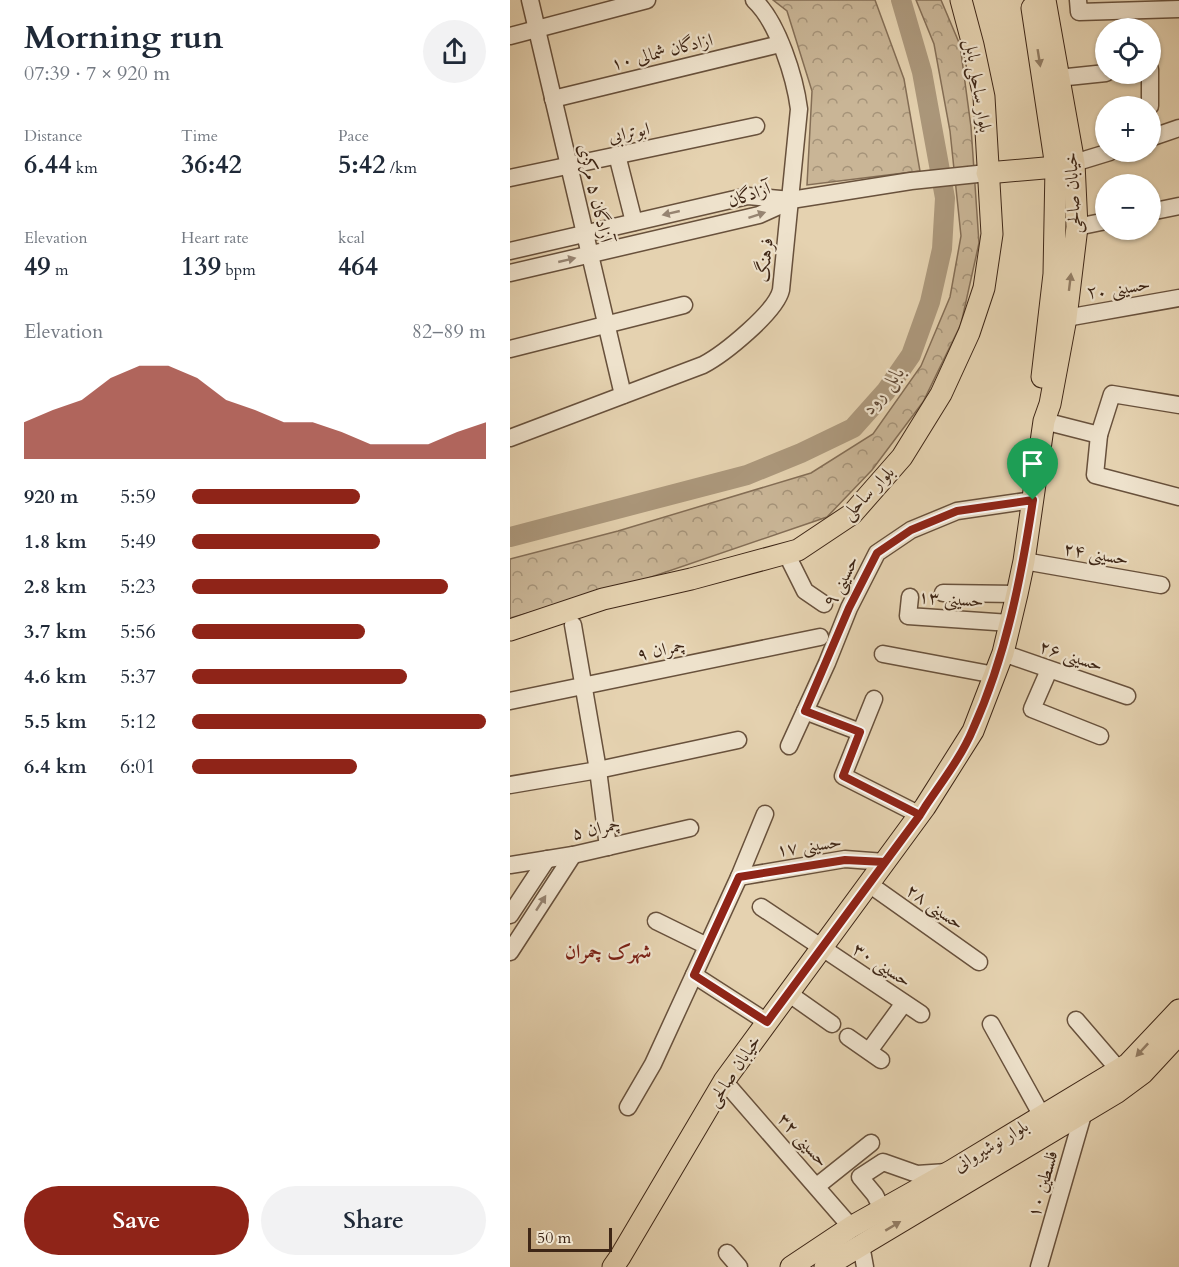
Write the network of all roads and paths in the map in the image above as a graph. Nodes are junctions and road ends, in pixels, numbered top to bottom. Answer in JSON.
{"nodes":[{"id":1,"x":530,"y":0,"type":"edge"},
{"id":2,"x":647,"y":0,"type":"edge"},
{"id":3,"x":754,"y":0,"type":"edge"},
{"id":4,"x":961,"y":0,"type":"edge"},
{"id":5,"x":1030,"y":0,"type":"edge"},
{"id":6,"x":1045,"y":0,"type":"edge"},
{"id":7,"x":1078,"y":0,"type":"edge"},
{"id":8,"x":1179,"y":9,"type":"edge"},
{"id":9,"x":537,"y":28,"type":"junction"},
{"id":10,"x":510,"y":36,"type":"edge"},
{"id":11,"x":780,"y":44,"type":"junction"},
{"id":12,"x":1095,"y":74,"type":"edge"},
{"id":13,"x":1058,"y":78,"type":"junction"},
{"id":14,"x":553,"y":99,"type":"junction"},
{"id":15,"x":756,"y":126,"type":"dead end"},
{"id":16,"x":1179,"y":128,"type":"edge"},
{"id":17,"x":1161,"y":134,"type":"edge"},
{"id":18,"x":617,"y":155,"type":"junction"},
{"id":19,"x":1095,"y":156,"type":"edge"},
{"id":20,"x":569,"y":165,"type":"junction"},
{"id":21,"x":1065,"y":165,"type":"junction"},
{"id":22,"x":987,"y":173,"type":"junction"},
{"id":23,"x":510,"y":178,"type":"edge"},
{"id":24,"x":790,"y":200,"type":"junction"},
{"id":25,"x":1179,"y":206,"type":"edge"},
{"id":26,"x":1161,"y":210,"type":"edge"},
{"id":27,"x":633,"y":222,"type":"junction"},
{"id":28,"x":1095,"y":223,"type":"edge"},
{"id":29,"x":1077,"y":227,"type":"junction"},
{"id":30,"x":585,"y":234,"type":"junction"},
{"id":31,"x":510,"y":251,"type":"edge"},
{"id":32,"x":590,"y":254,"type":"junction"},
{"id":33,"x":510,"y":273,"type":"edge"},
{"id":34,"x":1179,"y":298,"type":"edge"},
{"id":35,"x":684,"y":305,"type":"dead end"},
{"id":36,"x":1066,"y":318,"type":"junction"},
{"id":37,"x":606,"y":325,"type":"junction"},
{"id":38,"x":510,"y":349,"type":"edge"},
{"id":39,"x":623,"y":395,"type":"junction"},
{"id":40,"x":1179,"y":405,"type":"edge"},
{"id":41,"x":1044,"y":421,"type":"junction"},
{"id":42,"x":1099,"y":435,"type":"junction"},
{"id":43,"x":510,"y":438,"type":"edge"},
{"id":44,"x":1179,"y":497,"type":"edge"},
{"id":45,"x":1033,"y":500,"type":"junction"},
{"id":46,"x":786,"y":553,"type":"junction"},
{"id":47,"x":1024,"y":561,"type":"junction"},
{"id":48,"x":1161,"y":585,"type":"dead end"},
{"id":49,"x":943,"y":593,"type":"dead end"},
{"id":50,"x":1017,"y":594,"type":"junction"},
{"id":51,"x":910,"y":597,"type":"dead end"},
{"id":52,"x":824,"y":604,"type":"dead end"},
{"id":53,"x":1010,"y":623,"type":"junction"},
{"id":54,"x":573,"y":625,"type":"dead end"},
{"id":55,"x":510,"y":630,"type":"edge"},
{"id":56,"x":820,"y":637,"type":"dead end"},
{"id":57,"x":1003,"y":653,"type":"junction"},
{"id":58,"x":883,"y":654,"type":"dead end"},
{"id":59,"x":1049,"y":669,"type":"junction"},
{"id":60,"x":995,"y":675,"type":"junction"},
{"id":61,"x":582,"y":687,"type":"junction"},
{"id":62,"x":1127,"y":696,"type":"dead end"},
{"id":63,"x":874,"y":699,"type":"dead end"},
{"id":64,"x":510,"y":701,"type":"edge"},
{"id":65,"x":805,"y":711,"type":"junction"},
{"id":66,"x":860,"y":732,"type":"junction"},
{"id":67,"x":1100,"y":736,"type":"dead end"},
{"id":68,"x":738,"y":740,"type":"dead end"},
{"id":69,"x":789,"y":746,"type":"dead end"},
{"id":70,"x":598,"y":770,"type":"junction"},
{"id":71,"x":510,"y":784,"type":"edge"},
{"id":72,"x":765,"y":814,"type":"dead end"},
{"id":73,"x":920,"y":815,"type":"junction"},
{"id":74,"x":690,"y":828,"type":"dead end"},
{"id":75,"x":608,"y":847,"type":"junction"},
{"id":76,"x":573,"y":855,"type":"junction"},
{"id":77,"x":548,"y":859,"type":"junction"},
{"id":78,"x":885,"y":862,"type":"junction"},
{"id":79,"x":510,"y":865,"type":"edge"},
{"id":80,"x":739,"y":877,"type":"junction"},
{"id":81,"x":869,"y":884,"type":"junction"},
{"id":82,"x":761,"y":907,"type":"dead end"},
{"id":83,"x":510,"y":915,"type":"edge"},
{"id":84,"x":656,"y":921,"type":"dead end"},
{"id":85,"x":707,"y":946,"type":"junction"},
{"id":86,"x":821,"y":949,"type":"junction"},
{"id":87,"x":510,"y":952,"type":"edge"},
{"id":88,"x":979,"y":962,"type":"dead end"},
{"id":89,"x":694,"y":975,"type":"junction"},
{"id":90,"x":788,"y":993,"type":"junction"},
{"id":91,"x":904,"y":1003,"type":"junction"},
{"id":92,"x":1179,"y":1010,"type":"edge"},
{"id":93,"x":921,"y":1014,"type":"dead end"},
{"id":94,"x":1076,"y":1020,"type":"dead end"},
{"id":95,"x":767,"y":1022,"type":"junction"},
{"id":96,"x":832,"y":1024,"type":"dead end"},
{"id":97,"x":991,"y":1024,"type":"dead end"},
{"id":98,"x":1179,"y":1034,"type":"edge"},
{"id":99,"x":848,"y":1037,"type":"dead end"},
{"id":100,"x":1119,"y":1070,"type":"junction"},
{"id":101,"x":724,"y":1081,"type":"junction"},
{"id":102,"x":628,"y":1107,"type":"dead end"},
{"id":103,"x":1084,"y":1111,"type":"junction"},
{"id":104,"x":1042,"y":1116,"type":"junction"},
{"id":105,"x":871,"y":1143,"type":"dead end"},
{"id":106,"x":951,"y":1171,"type":"junction"},
{"id":107,"x":817,"y":1186,"type":"junction"},
{"id":108,"x":882,"y":1209,"type":"junction"},
{"id":109,"x":856,"y":1236,"type":"junction"},
{"id":110,"x":727,"y":1253,"type":"dead end"},
{"id":111,"x":620,"y":1264,"type":"edge"},
{"id":112,"x":739,"y":1267,"type":"edge"},
{"id":113,"x":791,"y":1267,"type":"edge"},
{"id":114,"x":825,"y":1267,"type":"edge"},
{"id":115,"x":865,"y":1267,"type":"edge"},
{"id":116,"x":1040,"y":1267,"type":"edge"}],
"edges":[{"from":1,"to":9,"type":"street","name":"آزادگان ۵ مرکزی"},
{"from":2,"to":9,"type":"street"},
{"from":3,"to":11,"type":"street","name":"فرهنگ"},
{"from":4,"to":22,"type":"main road","name":"بلوار ساحلی بابل"},
{"from":5,"to":21,"type":"main road","name":"خيابان صالحی","one_way":true},
{"from":6,"to":13,"type":"main road","name":"خيابان صالحی"},
{"from":7,"to":8,"type":"street"},
{"from":9,"to":10,"type":"street"},
{"from":9,"to":14,"type":"street","name":"آزادگان ۵ مرکزی"},
{"from":11,"to":14,"type":"street","name":"ازادگان شمالی ۱۰"},
{"from":11,"to":24,"type":"street","name":"فرهنگ"},
{"from":12,"to":13,"type":"street"},
{"from":13,"to":21,"type":"main road","name":"خيابان صالحی"},
{"from":14,"to":20,"type":"street","name":"آزادگان ۵ مرکزی"},
{"from":15,"to":18,"type":"street","name":"ابوترابی"},
{"from":16,"to":17,"type":"street"},
{"from":18,"to":20,"type":"street","name":"ابوترابی"},
{"from":18,"to":27,"type":"street"},
{"from":19,"to":21,"type":"street"},
{"from":20,"to":23,"type":"street","name":"ابوترابی"},
{"from":20,"to":30,"type":"street","name":"آزادگان ۵ مرکزی"},
{"from":21,"to":22,"type":"main road"},
{"from":21,"to":29,"type":"main road","name":"خيابان صالحی"},
{"from":21,"to":41,"type":"main road","name":"خيابان صالحی"},
{"from":22,"to":24,"type":"street"},
{"from":22,"to":46,"type":"main road","name":"بلوار ساحلی"},
{"from":24,"to":27,"type":"street","name":"آزادگان","one_way":true},
{"from":32,"to":24,"type":"street","name":"آزادگان","one_way":true},
{"from":24,"to":39,"type":"street","name":"فرهنگ"},
{"from":25,"to":26,"type":"street"},
{"from":27,"to":30,"type":"street","name":"آزادگان"},
{"from":28,"to":29,"type":"street"},
{"from":36,"to":29,"type":"main road","name":"خيابان صالحی","one_way":true},
{"from":30,"to":31,"type":"street","name":"آزادگان"},
{"from":30,"to":32,"type":"street","name":"آزادگان ۵ مرکزی"},
{"from":33,"to":32,"type":"street","name":"آزادگان","one_way":true},
{"from":32,"to":37,"type":"street","name":"آزادگان ۵ مرکزی"},
{"from":34,"to":36,"type":"street","name":"حسینی ٢٠"},
{"from":35,"to":37,"type":"street"},
{"from":36,"to":41,"type":"main road","name":"خيابان صالحی"},
{"from":37,"to":38,"type":"street"},
{"from":37,"to":39,"type":"street","name":"آزادگان ۵ مرکزی"},
{"from":39,"to":43,"type":"street","name":"فرهنگ"},
{"from":40,"to":42,"type":"street"},
{"from":41,"to":42,"type":"street"},
{"from":41,"to":45,"type":"main road","name":"خيابان صالحی"},
{"from":42,"to":44,"type":"street"},
{"from":45,"to":47,"type":"main road","name":"خيابان صالحی"},
{"from":45,"to":65,"type":"street","name":"حسینی ٩"},
{"from":46,"to":52,"type":"street"},
{"from":46,"to":55,"type":"main road","name":"بلوار ساحلی"},
{"from":47,"to":48,"type":"street","name":"حسینی ۲۴"},
{"from":47,"to":50,"type":"main road","name":"خيابان صالحی"},
{"from":49,"to":50,"type":"street"},
{"from":50,"to":53,"type":"main road","name":"خيابان صالحی"},
{"from":51,"to":53,"type":"street","name":"حسینی ۱۳"},
{"from":53,"to":57,"type":"main road","name":"خيابان صالحی"},
{"from":54,"to":61,"type":"street"},
{"from":56,"to":61,"type":"street","name":"چمران ۹"},
{"from":57,"to":59,"type":"street","name":"حسینی ۲۶"},
{"from":57,"to":60,"type":"main road","name":"خيابان صالحی"},
{"from":58,"to":60,"type":"street"},
{"from":59,"to":62,"type":"street","name":"حسینی ۲۶"},
{"from":59,"to":67,"type":"street"},
{"from":60,"to":73,"type":"main road","name":"خيابان صالحی"},
{"from":61,"to":64,"type":"street","name":"چمران ۹"},
{"from":61,"to":70,"type":"street"},
{"from":63,"to":66,"type":"street"},
{"from":65,"to":66,"type":"street"},
{"from":65,"to":69,"type":"street","name":"حسینی ٩"},
{"from":66,"to":73,"type":"street"},
{"from":68,"to":70,"type":"street"},
{"from":70,"to":71,"type":"street"},
{"from":70,"to":75,"type":"street"},
{"from":72,"to":80,"type":"street"},
{"from":73,"to":78,"type":"main road","name":"خيابان صالحی"},
{"from":74,"to":75,"type":"street","name":"چمران ۵"},
{"from":75,"to":76,"type":"street","name":"چمران ۵"},
{"from":76,"to":77,"type":"street","name":"چمران ۵"},
{"from":87,"to":76,"type":"street","one_way":true},
{"from":77,"to":79,"type":"street","name":"چمران ۵"},
{"from":77,"to":83,"type":"street"},
{"from":78,"to":80,"type":"street","name":"حسینی ۱۷"},
{"from":78,"to":81,"type":"main road","name":"خيابان صالحی"},
{"from":80,"to":85,"type":"street"},
{"from":81,"to":86,"type":"main road","name":"خيابان صالحی"},
{"from":81,"to":88,"type":"street","name":"حسینی ۲۸"},
{"from":82,"to":86,"type":"street","name":"حسینی ۳۰"},
{"from":84,"to":85,"type":"street"},
{"from":85,"to":89,"type":"street"},
{"from":86,"to":90,"type":"main road","name":"خيابان صالحی"},
{"from":86,"to":91,"type":"street","name":"حسینی ۳۰"},
{"from":89,"to":95,"type":"street"},
{"from":89,"to":102,"type":"street"},
{"from":90,"to":95,"type":"main road","name":"خيابان صالحی"},
{"from":90,"to":96,"type":"street"},
{"from":91,"to":93,"type":"street","name":"حسینی ۳۰"},
{"from":91,"to":99,"type":"street"},
{"from":92,"to":100,"type":"main road","name":"بلوار نوشیروانی","one_way":true},
{"from":94,"to":100,"type":"street"},
{"from":95,"to":101,"type":"main road","name":"خيابان صالحی"},
{"from":97,"to":104,"type":"street"},
{"from":98,"to":103,"type":"main road","name":"بلوار نوشیروانی"},
{"from":100,"to":104,"type":"main road","name":"بلوار نوشیروانی"},
{"from":101,"to":107,"type":"street","name":"حسینی ۳۲"},
{"from":101,"to":111,"type":"main road","name":"خيابان صالحی"},
{"from":109,"to":103,"type":"main road","name":"بلوار نوشیروانی","one_way":true},
{"from":103,"to":116,"type":"street","name":"فلسطین ۱۰"},
{"from":104,"to":106,"type":"main road","name":"بلوار نوشیروانی"},
{"from":105,"to":107,"type":"street"},
{"from":106,"to":108,"type":"main road","name":"بلوار نوشیروانی"},
{"from":106,"to":108,"type":"street"},
{"from":107,"to":109,"type":"street","name":"حسینی ۳۲"},
{"from":108,"to":109,"type":"main road","name":"بلوار نوشیروانی"},
{"from":109,"to":113,"type":"main road","name":"بلوار نوشیروانی"},
{"from":109,"to":114,"type":"main road","name":"بلوار نوشیروانی"},
{"from":109,"to":115,"type":"street"},
{"from":110,"to":112,"type":"street"}]}
